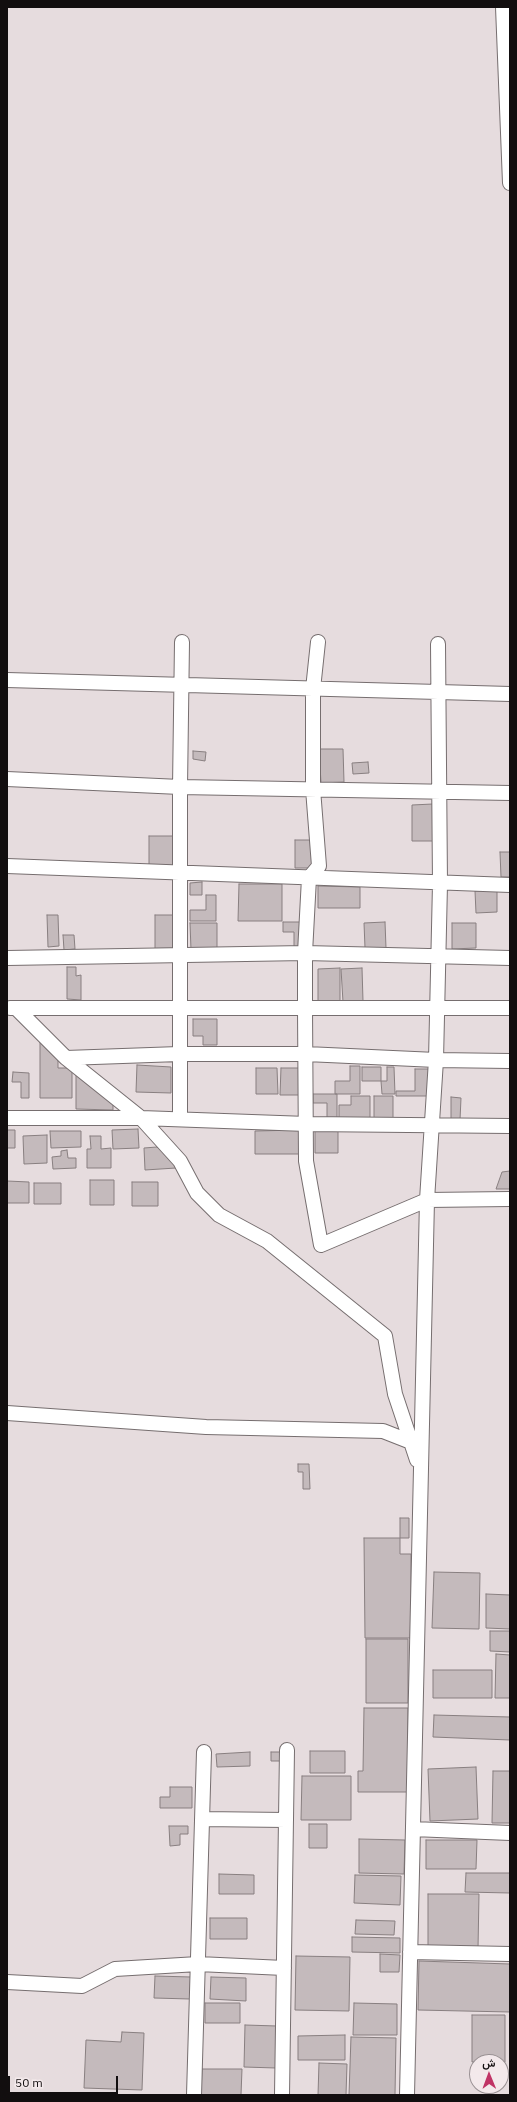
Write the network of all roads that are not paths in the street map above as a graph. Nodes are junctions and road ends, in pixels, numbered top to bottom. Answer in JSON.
{"nodes":[{"id":1,"x":503,"y":7,"type":"edge"},
{"id":2,"x":510,"y":183,"type":"edge"},
{"id":3,"x":182,"y":642,"type":"dead end"},
{"id":4,"x":318,"y":642,"type":"dead end"},
{"id":5,"x":438,"y":644,"type":"dead end"},
{"id":6,"x":7,"y":680,"type":"edge"},
{"id":7,"x":181,"y":684,"type":"junction"},
{"id":8,"x":313,"y":688,"type":"junction"},
{"id":9,"x":437,"y":692,"type":"junction"},
{"id":10,"x":510,"y":694,"type":"edge"},
{"id":11,"x":7,"y":779,"type":"edge"},
{"id":12,"x":180,"y":787,"type":"junction"},
{"id":13,"x":313,"y":789,"type":"junction"},
{"id":14,"x":440,"y":790,"type":"junction"},
{"id":15,"x":510,"y":793,"type":"edge"},
{"id":16,"x":7,"y":866,"type":"edge"},
{"id":17,"x":180,"y":874,"type":"junction"},
{"id":18,"x":309,"y":878,"type":"junction"},
{"id":19,"x":440,"y":884,"type":"junction"},
{"id":20,"x":510,"y":885,"type":"edge"},
{"id":21,"x":305,"y":953,"type":"junction"},
{"id":22,"x":181,"y":955,"type":"junction"},
{"id":23,"x":438,"y":956,"type":"junction"},
{"id":24,"x":7,"y":958,"type":"edge"},
{"id":25,"x":510,"y":958,"type":"edge"},
{"id":26,"x":12,"y":1008,"type":"edge"},
{"id":27,"x":437,"y":1008,"type":"junction"},
{"id":28,"x":510,"y":1008,"type":"edge"},
{"id":29,"x":181,"y":1009,"type":"junction"},
{"id":30,"x":305,"y":1009,"type":"junction"},
{"id":31,"x":179,"y":1054,"type":"junction"},
{"id":32,"x":306,"y":1054,"type":"junction"},
{"id":33,"x":66,"y":1058,"type":"junction"},
{"id":34,"x":436,"y":1060,"type":"junction"},
{"id":35,"x":510,"y":1061,"type":"edge"},
{"id":36,"x":7,"y":1118,"type":"edge"},
{"id":37,"x":141,"y":1118,"type":"junction"},
{"id":38,"x":180,"y":1119,"type":"junction"},
{"id":39,"x":307,"y":1124,"type":"junction"},
{"id":40,"x":431,"y":1126,"type":"junction"},
{"id":41,"x":510,"y":1126,"type":"edge"},
{"id":42,"x":510,"y":1199,"type":"edge"},
{"id":43,"x":428,"y":1200,"type":"junction"},
{"id":44,"x":7,"y":1413,"type":"edge"},
{"id":45,"x":411,"y":1442,"type":"junction"},
{"id":46,"x":420,"y":1470,"type":"junction"},
{"id":47,"x":287,"y":1750,"type":"dead end"},
{"id":48,"x":204,"y":1752,"type":"dead end"},
{"id":49,"x":202,"y":1819,"type":"junction"},
{"id":50,"x":286,"y":1820,"type":"junction"},
{"id":51,"x":413,"y":1829,"type":"junction"},
{"id":52,"x":510,"y":1834,"type":"edge"},
{"id":53,"x":410,"y":1952,"type":"junction"},
{"id":54,"x":510,"y":1954,"type":"edge"},
{"id":55,"x":198,"y":1964,"type":"junction"},
{"id":56,"x":284,"y":1968,"type":"junction"},
{"id":57,"x":7,"y":1982,"type":"edge"},
{"id":58,"x":194,"y":2095,"type":"edge"},
{"id":59,"x":282,"y":2095,"type":"edge"},
{"id":60,"x":407,"y":2095,"type":"edge"}],
"edges":[{"from":1,"to":2,"type":"street"},
{"from":3,"to":7,"type":"street"},
{"from":4,"to":8,"type":"street"},
{"from":5,"to":9,"type":"street"},
{"from":6,"to":7,"type":"street"},
{"from":7,"to":8,"type":"street"},
{"from":7,"to":12,"type":"street"},
{"from":8,"to":9,"type":"street"},
{"from":8,"to":13,"type":"street"},
{"from":9,"to":10,"type":"street"},
{"from":9,"to":14,"type":"street"},
{"from":11,"to":12,"type":"street"},
{"from":12,"to":13,"type":"street"},
{"from":12,"to":17,"type":"street"},
{"from":13,"to":14,"type":"street"},
{"from":13,"to":18,"type":"street"},
{"from":14,"to":15,"type":"street"},
{"from":14,"to":19,"type":"street"},
{"from":16,"to":17,"type":"street"},
{"from":17,"to":18,"type":"street"},
{"from":17,"to":22,"type":"street"},
{"from":18,"to":19,"type":"street"},
{"from":18,"to":21,"type":"street"},
{"from":19,"to":20,"type":"street"},
{"from":19,"to":23,"type":"street"},
{"from":21,"to":22,"type":"street"},
{"from":21,"to":23,"type":"street"},
{"from":21,"to":30,"type":"street"},
{"from":22,"to":24,"type":"street"},
{"from":22,"to":29,"type":"street"},
{"from":23,"to":25,"type":"street"},
{"from":23,"to":27,"type":"street"},
{"from":26,"to":29,"type":"street"},
{"from":26,"to":33,"type":"street"},
{"from":27,"to":28,"type":"street"},
{"from":27,"to":30,"type":"street"},
{"from":27,"to":34,"type":"street"},
{"from":29,"to":30,"type":"street"},
{"from":29,"to":31,"type":"street"},
{"from":30,"to":32,"type":"street"},
{"from":31,"to":32,"type":"street"},
{"from":31,"to":33,"type":"street"},
{"from":31,"to":38,"type":"street"},
{"from":32,"to":34,"type":"street"},
{"from":32,"to":39,"type":"street"},
{"from":33,"to":37,"type":"street"},
{"from":34,"to":35,"type":"street"},
{"from":34,"to":40,"type":"street"},
{"from":36,"to":37,"type":"street"},
{"from":37,"to":38,"type":"street"},
{"from":37,"to":45,"type":"street"},
{"from":38,"to":39,"type":"street"},
{"from":39,"to":40,"type":"street"},
{"from":39,"to":43,"type":"street"},
{"from":40,"to":41,"type":"street"},
{"from":40,"to":43,"type":"street"},
{"from":42,"to":43,"type":"street"},
{"from":43,"to":46,"type":"street"},
{"from":44,"to":45,"type":"street"},
{"from":45,"to":46,"type":"street"},
{"from":46,"to":51,"type":"street"},
{"from":47,"to":50,"type":"street"},
{"from":48,"to":49,"type":"street"},
{"from":49,"to":50,"type":"street"},
{"from":49,"to":55,"type":"street"},
{"from":50,"to":56,"type":"street"},
{"from":51,"to":52,"type":"street"},
{"from":51,"to":53,"type":"street"},
{"from":53,"to":54,"type":"street"},
{"from":53,"to":60,"type":"street"},
{"from":55,"to":56,"type":"street"},
{"from":55,"to":57,"type":"street"},
{"from":55,"to":58,"type":"street"},
{"from":56,"to":59,"type":"street"}]}
